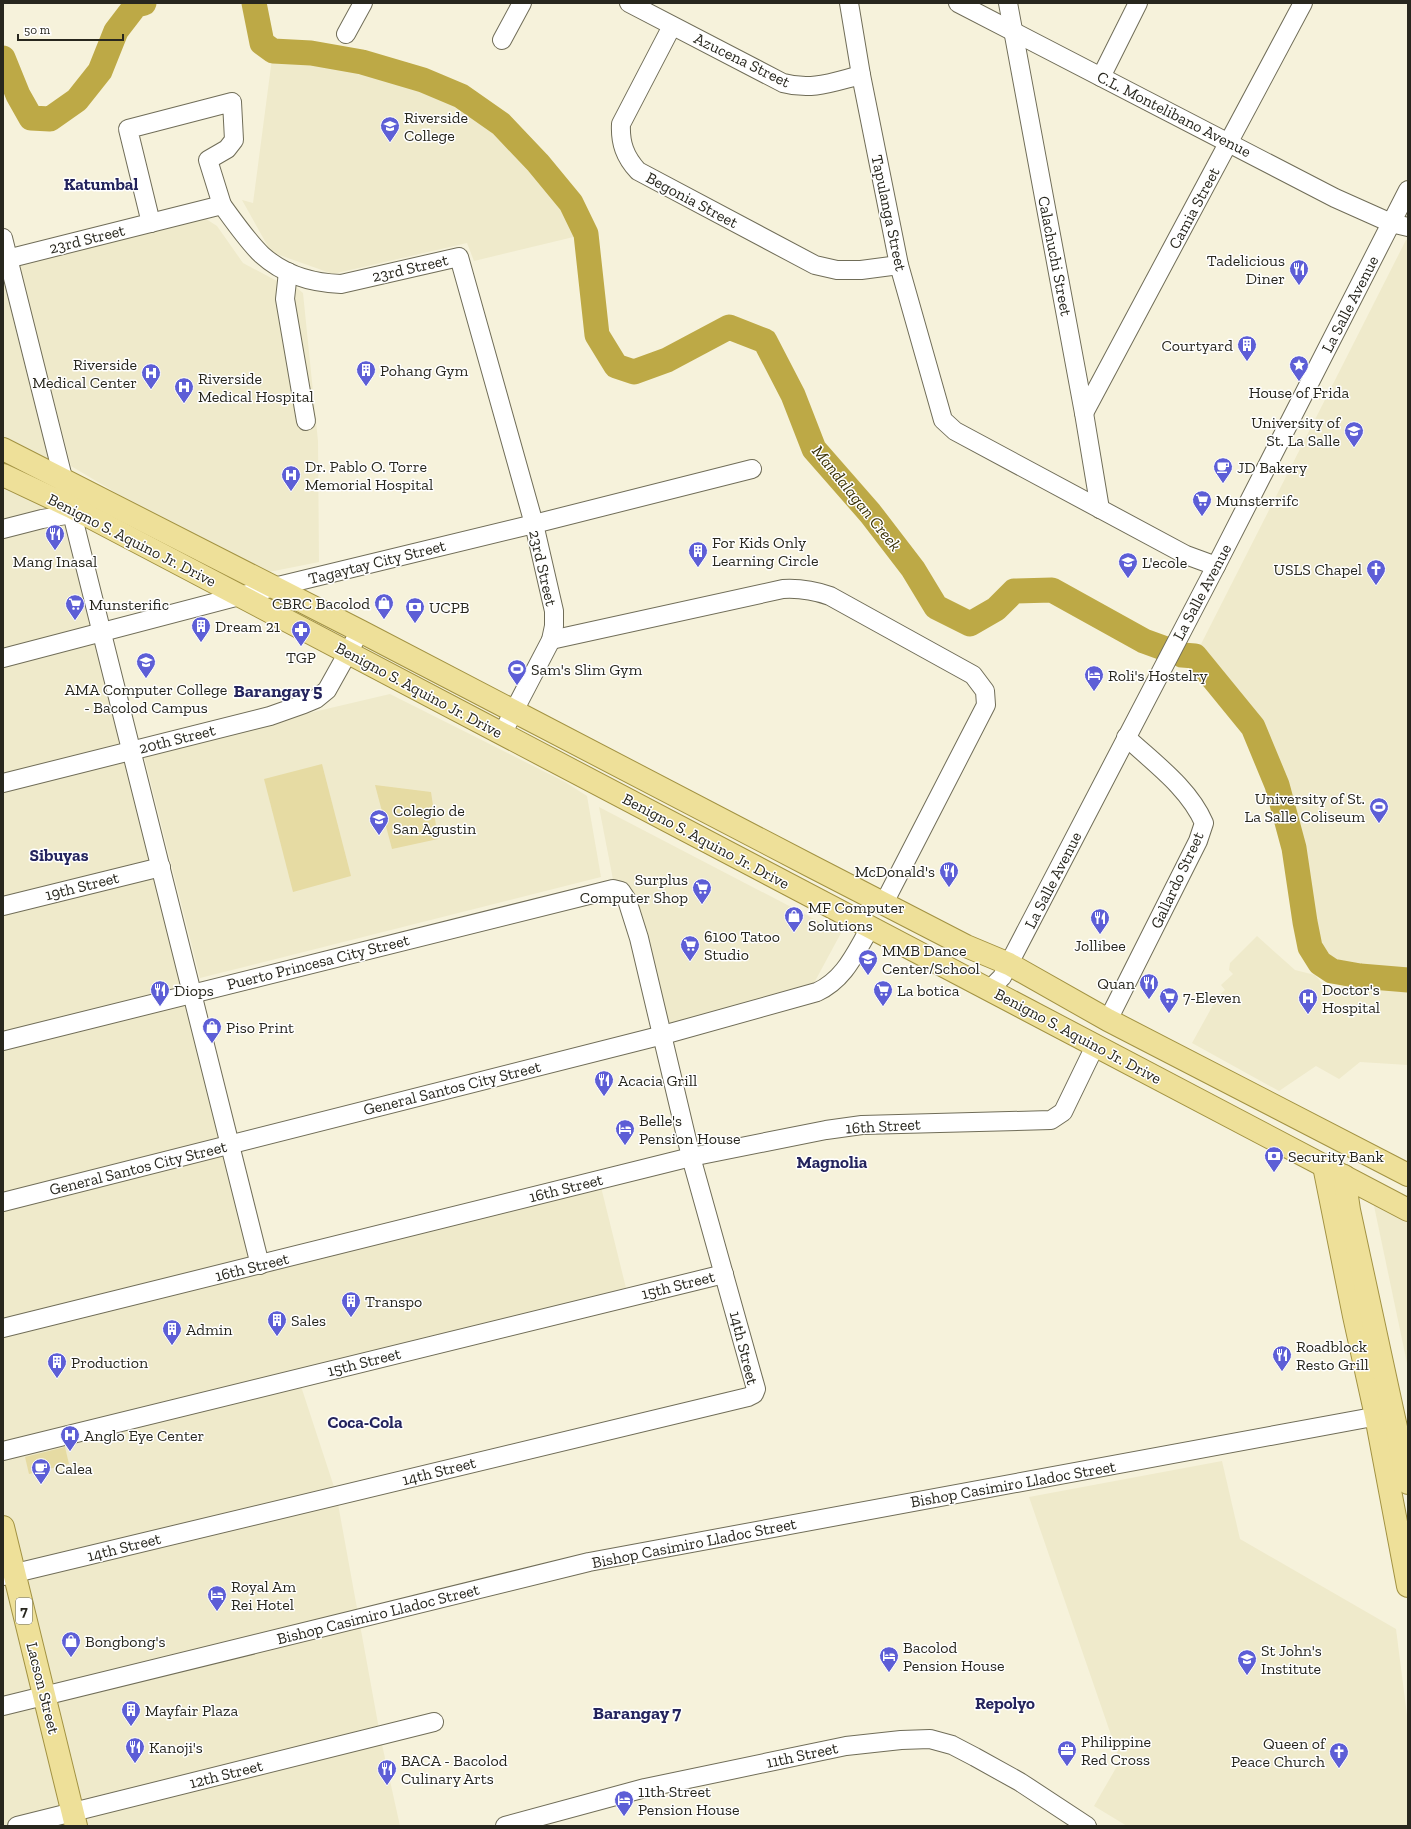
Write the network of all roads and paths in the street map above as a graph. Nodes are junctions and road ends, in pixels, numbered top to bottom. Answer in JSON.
{"nodes":[{"id":1,"x":363,"y":3,"type":"edge"},
{"id":2,"x":522,"y":3,"type":"edge"},
{"id":3,"x":629,"y":3,"type":"edge"},
{"id":4,"x":850,"y":3,"type":"edge"},
{"id":5,"x":958,"y":3,"type":"edge"},
{"id":6,"x":1008,"y":3,"type":"edge"},
{"id":7,"x":1138,"y":3,"type":"edge"},
{"id":8,"x":1303,"y":3,"type":"edge"},
{"id":9,"x":672,"y":26,"type":"junction"},
{"id":10,"x":1012,"y":32,"type":"junction"},
{"id":11,"x":346,"y":34,"type":"dead end"},
{"id":12,"x":502,"y":40,"type":"dead end"},
{"id":13,"x":861,"y":75,"type":"junction"},
{"id":14,"x":1102,"y":76,"type":"junction"},
{"id":15,"x":1229,"y":142,"type":"junction"},
{"id":16,"x":1408,"y":190,"type":"edge"},
{"id":17,"x":222,"y":205,"type":"junction"},
{"id":18,"x":151,"y":223,"type":"junction"},
{"id":19,"x":1400,"y":225,"type":"edge"},
{"id":20,"x":3,"y":238,"type":"edge"},
{"id":21,"x":6,"y":259,"type":"edge"},
{"id":22,"x":899,"y":265,"type":"junction"},
{"id":23,"x":288,"y":272,"type":"junction"},
{"id":24,"x":1084,"y":413,"type":"junction"},
{"id":25,"x":306,"y":421,"type":"dead end"},
{"id":26,"x":3,"y":449,"type":"edge"},
{"id":27,"x":752,"y":469,"type":"dead end"},
{"id":28,"x":3,"y":475,"type":"edge"},
{"id":29,"x":64,"y":479,"type":"junction"},
{"id":30,"x":1100,"y":509,"type":"junction"},
{"id":31,"x":72,"y":510,"type":"junction"},
{"id":32,"x":534,"y":524,"type":"junction"},
{"id":33,"x":3,"y":529,"type":"edge"},
{"id":34,"x":1216,"y":566,"type":"junction"},
{"id":35,"x":274,"y":587,"type":"junction"},
{"id":36,"x":240,"y":596,"type":"junction"},
{"id":37,"x":360,"y":631,"type":"junction"},
{"id":38,"x":102,"y":633,"type":"junction"},
{"id":39,"x":551,"y":640,"type":"junction"},
{"id":40,"x":348,"y":652,"type":"junction"},
{"id":41,"x":3,"y":658,"type":"edge"},
{"id":42,"x":514,"y":710,"type":"junction"},
{"id":43,"x":502,"y":734,"type":"junction"},
{"id":44,"x":1126,"y":737,"type":"junction"},
{"id":45,"x":132,"y":751,"type":"junction"},
{"id":46,"x":634,"y":773,"type":"junction"},
{"id":47,"x":3,"y":783,"type":"edge"},
{"id":48,"x":622,"y":797,"type":"junction"},
{"id":49,"x":810,"y":865,"type":"junction"},
{"id":50,"x":161,"y":867,"type":"junction"},
{"id":51,"x":797,"y":889,"type":"junction"},
{"id":52,"x":884,"y":903,"type":"junction"},
{"id":53,"x":3,"y":906,"type":"edge"},
{"id":54,"x":870,"y":928,"type":"junction"},
{"id":55,"x":1009,"y":964,"type":"junction"},
{"id":56,"x":989,"y":990,"type":"junction"},
{"id":57,"x":193,"y":994,"type":"junction"},
{"id":58,"x":1108,"y":1020,"type":"junction"},
{"id":59,"x":663,"y":1035,"type":"junction"},
{"id":60,"x":3,"y":1042,"type":"edge"},
{"id":61,"x":1096,"y":1046,"type":"junction"},
{"id":62,"x":230,"y":1144,"type":"junction"},
{"id":63,"x":691,"y":1157,"type":"junction"},
{"id":64,"x":1324,"y":1166,"type":"junction"},
{"id":65,"x":1344,"y":1176,"type":"junction"},
{"id":66,"x":1408,"y":1176,"type":"edge"},
{"id":67,"x":3,"y":1202,"type":"edge"},
{"id":68,"x":1408,"y":1210,"type":"edge"},
{"id":69,"x":260,"y":1265,"type":"junction"},
{"id":70,"x":724,"y":1274,"type":"junction"},
{"id":71,"x":3,"y":1328,"type":"edge"},
{"id":72,"x":1385,"y":1415,"type":"junction"},
{"id":73,"x":3,"y":1451,"type":"edge"},
{"id":74,"x":1408,"y":1483,"type":"edge"},
{"id":75,"x":3,"y":1527,"type":"edge"},
{"id":76,"x":9,"y":1575,"type":"edge"},
{"id":77,"x":1408,"y":1586,"type":"edge"},
{"id":78,"x":44,"y":1696,"type":"junction"},
{"id":79,"x":3,"y":1706,"type":"edge"},
{"id":80,"x":434,"y":1722,"type":"dead end"},
{"id":81,"x":75,"y":1819,"type":"edge"},
{"id":82,"x":1081,"y":1825,"type":"edge"},
{"id":83,"x":17,"y":1826,"type":"edge"},
{"id":84,"x":505,"y":1826,"type":"edge"}],
"edges":[{"from":1,"to":11,"type":"street"},
{"from":2,"to":12,"type":"street"},
{"from":3,"to":9,"type":"street","name":"Azucena Street"},
{"from":4,"to":13,"type":"street","name":"Tapulanga Street"},
{"from":5,"to":10,"type":"street","name":"C.L. Montelibano Avenue"},
{"from":6,"to":10,"type":"street","name":"Calachuchi Street"},
{"from":7,"to":14,"type":"street"},
{"from":8,"to":15,"type":"street","name":"Camia Street"},
{"from":9,"to":13,"type":"street","name":"Azucena Street"},
{"from":9,"to":22,"type":"street","name":"Begonia Street"},
{"from":10,"to":14,"type":"street","name":"C.L. Montelibano Avenue"},
{"from":10,"to":24,"type":"street","name":"Calachuchi Street"},
{"from":13,"to":22,"type":"street","name":"Tapulanga Street"},
{"from":14,"to":15,"type":"street","name":"C.L. Montelibano Avenue"},
{"from":15,"to":19,"type":"street","name":"C.L. Montelibano Avenue"},
{"from":15,"to":24,"type":"street","name":"Camia Street"},
{"from":16,"to":19,"type":"street","name":"La Salle Avenue"},
{"from":17,"to":18,"type":"street","name":"23rd Street"},
{"from":17,"to":18,"type":"street"},
{"from":17,"to":23,"type":"street","name":"23rd Street"},
{"from":18,"to":21,"type":"street","name":"23rd Street"},
{"from":19,"to":34,"type":"street","name":"La Salle Avenue"},
{"from":20,"to":21,"type":"street"},
{"from":21,"to":29,"type":"street"},
{"from":22,"to":30,"type":"street","name":"Tapulanga Street"},
{"from":23,"to":25,"type":"street"},
{"from":23,"to":32,"type":"street","name":"23rd Street"},
{"from":24,"to":30,"type":"street","name":"Calachuchi Street"},
{"from":26,"to":29,"type":"main road","name":"Benigno S. Aquino Jr. Drive"},
{"from":27,"to":32,"type":"street","name":"Tagaytay City Street"},
{"from":28,"to":31,"type":"main road","name":"Benigno S. Aquino Jr. Drive"},
{"from":29,"to":31,"type":"street"},
{"from":29,"to":35,"type":"main road","name":"Benigno S. Aquino Jr. Drive"},
{"from":30,"to":34,"type":"street"},
{"from":31,"to":33,"type":"street"},
{"from":31,"to":36,"type":"main road","name":"Benigno S. Aquino Jr. Drive"},
{"from":31,"to":38,"type":"street"},
{"from":32,"to":35,"type":"street","name":"Tagaytay City Street"},
{"from":32,"to":39,"type":"street","name":"23rd Street"},
{"from":34,"to":44,"type":"street","name":"La Salle Avenue"},
{"from":35,"to":36,"type":"street","name":"Tagaytay City Street"},
{"from":35,"to":37,"type":"main road","name":"Benigno S. Aquino Jr. Drive"},
{"from":36,"to":38,"type":"street","name":"Tagaytay City Street"},
{"from":36,"to":40,"type":"main road","name":"Benigno S. Aquino Jr. Drive"},
{"from":37,"to":40,"type":"street","name":"20th Street"},
{"from":37,"to":42,"type":"main road","name":"Benigno S. Aquino Jr. Drive"},
{"from":38,"to":41,"type":"street","name":"Tagaytay City Street"},
{"from":38,"to":45,"type":"street"},
{"from":39,"to":42,"type":"street","name":"23rd Street"},
{"from":39,"to":52,"type":"street"},
{"from":40,"to":43,"type":"main road","name":"Benigno S. Aquino Jr. Drive"},
{"from":40,"to":45,"type":"street","name":"20th Street"},
{"from":42,"to":43,"type":"street","name":"23rd Street"},
{"from":42,"to":46,"type":"main road","name":"Benigno S. Aquino Jr. Drive"},
{"from":43,"to":48,"type":"main road","name":"Benigno S. Aquino Jr. Drive"},
{"from":44,"to":55,"type":"street","name":"La Salle Avenue"},
{"from":44,"to":58,"type":"street","name":"Gallardo Street"},
{"from":45,"to":47,"type":"street","name":"20th Street"},
{"from":45,"to":50,"type":"street"},
{"from":46,"to":48,"type":"main road"},
{"from":46,"to":49,"type":"main road","name":"Benigno S. Aquino Jr. Drive"},
{"from":48,"to":51,"type":"main road","name":"Benigno S. Aquino Jr. Drive"},
{"from":49,"to":51,"type":"main road"},
{"from":49,"to":52,"type":"main road","name":"Benigno S. Aquino Jr. Drive"},
{"from":50,"to":53,"type":"street","name":"19th Street"},
{"from":50,"to":57,"type":"street"},
{"from":51,"to":54,"type":"main road","name":"Benigno S. Aquino Jr. Drive"},
{"from":52,"to":55,"type":"main road","name":"Benigno S. Aquino Jr. Drive"},
{"from":54,"to":56,"type":"main road","name":"Benigno S. Aquino Jr. Drive"},
{"from":54,"to":59,"type":"street","name":"General Santos City Street"},
{"from":55,"to":56,"type":"street","name":"La Salle Avenue"},
{"from":55,"to":58,"type":"main road","name":"Benigno S. Aquino Jr. Drive"},
{"from":56,"to":61,"type":"main road","name":"Benigno S. Aquino Jr. Drive"},
{"from":57,"to":59,"type":"street","name":"Puerto Princesa City Street"},
{"from":57,"to":60,"type":"street","name":"Puerto Princesa City Street"},
{"from":57,"to":62,"type":"street"},
{"from":58,"to":66,"type":"main road","name":"Benigno S. Aquino Jr. Drive"},
{"from":59,"to":62,"type":"street","name":"General Santos City Street"},
{"from":59,"to":63,"type":"street"},
{"from":61,"to":63,"type":"street","name":"16th Street"},
{"from":61,"to":64,"type":"main road","name":"Benigno S. Aquino Jr. Drive"},
{"from":62,"to":67,"type":"street","name":"General Santos City Street"},
{"from":62,"to":69,"type":"street"},
{"from":63,"to":69,"type":"street","name":"16th Street"},
{"from":63,"to":70,"type":"street"},
{"from":64,"to":65,"type":"main road","name":"Benigno S. Aquino Jr. Drive"},
{"from":64,"to":72,"type":"main road"},
{"from":65,"to":68,"type":"main road","name":"Benigno S. Aquino Jr. Drive"},
{"from":65,"to":72,"type":"main road"},
{"from":69,"to":71,"type":"street","name":"16th Street"},
{"from":70,"to":73,"type":"street","name":"15th Street"},
{"from":70,"to":76,"type":"street","name":"14th Street"},
{"from":72,"to":74,"type":"main road"},
{"from":72,"to":77,"type":"main road"},
{"from":72,"to":78,"type":"street","name":"Bishop Casimiro Lladoc Street"},
{"from":75,"to":76,"type":"main road","name":"Lacson Street","number":"7"},
{"from":76,"to":78,"type":"main road","name":"Lacson Street","number":"7"},
{"from":78,"to":79,"type":"street","name":"Bishop Casimiro Lladoc Street"},
{"from":78,"to":81,"type":"main road","name":"Lacson Street","number":"7"},
{"from":80,"to":81,"type":"street","name":"12th Street"},
{"from":81,"to":83,"type":"street","name":"12th Street"},
{"from":82,"to":84,"type":"street","name":"11th Street"}]}
